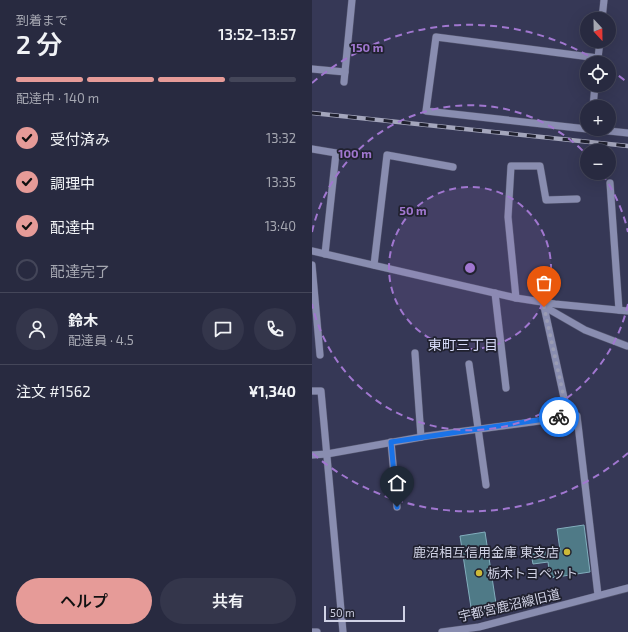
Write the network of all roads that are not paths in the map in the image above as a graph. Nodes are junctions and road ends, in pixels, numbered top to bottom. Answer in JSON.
{"nodes":[{"id":1,"x":352,"y":0,"type":"edge"},
{"id":2,"x":604,"y":0,"type":"edge"},
{"id":3,"x":603,"y":12,"type":"edge"},
{"id":4,"x":580,"y":57,"type":"edge"},
{"id":5,"x":312,"y":69,"type":"edge"},
{"id":6,"x":345,"y":72,"type":"junction"},
{"id":7,"x":344,"y":82,"type":"dead end"},
{"id":8,"x":580,"y":128,"type":"edge"},
{"id":9,"x":616,"y":132,"type":"edge"},
{"id":10,"x":628,"y":133,"type":"edge"},
{"id":11,"x":312,"y":149,"type":"edge"},
{"id":12,"x":453,"y":167,"type":"dead end"},
{"id":13,"x":610,"y":183,"type":"dead end"},
{"id":14,"x":577,"y":199,"type":"dead end"},
{"id":15,"x":312,"y":251,"type":"edge"},
{"id":16,"x":325,"y":254,"type":"junction"},
{"id":17,"x":312,"y":265,"type":"edge"},
{"id":18,"x":374,"y":265,"type":"junction"},
{"id":19,"x":495,"y":293,"type":"junction"},
{"id":20,"x":516,"y":298,"type":"junction"},
{"id":21,"x":544,"y":304,"type":"junction"},
{"id":22,"x":619,"y":310,"type":"junction"},
{"id":23,"x":628,"y":311,"type":"edge"},
{"id":24,"x":627,"y":346,"type":"edge"},
{"id":25,"x":415,"y":353,"type":"dead end"},
{"id":26,"x":320,"y":355,"type":"dead end"},
{"id":27,"x":469,"y":364,"type":"dead end"},
{"id":28,"x":506,"y":388,"type":"dead end"},
{"id":29,"x":312,"y":391,"type":"edge"},
{"id":30,"x":568,"y":416,"type":"junction"},
{"id":31,"x":479,"y":428,"type":"junction"},
{"id":32,"x":421,"y":437,"type":"junction"},
{"id":33,"x":391,"y":442,"type":"junction"},
{"id":34,"x":326,"y":454,"type":"junction"},
{"id":35,"x":312,"y":455,"type":"edge"},
{"id":36,"x":486,"y":485,"type":"dead end"},
{"id":37,"x":397,"y":507,"type":"dead end"},
{"id":38,"x":628,"y":588,"type":"edge"},
{"id":39,"x":598,"y":595,"type":"junction"},
{"id":40,"x":312,"y":632,"type":"edge"},
{"id":41,"x":317,"y":632,"type":"edge"},
{"id":42,"x":343,"y":632,"type":"edge"},
{"id":43,"x":442,"y":632,"type":"edge"}],
"edges":[{"from":1,"to":6,"type":"street"},
{"from":2,"to":3,"type":"street"},
{"from":4,"to":8,"type":"street"},
{"from":5,"to":6,"type":"street"},
{"from":6,"to":7,"type":"street"},
{"from":9,"to":10,"type":"street"},
{"from":11,"to":16,"type":"street"},
{"from":12,"to":18,"type":"street"},
{"from":13,"to":22,"type":"street"},
{"from":14,"to":20,"type":"street"},
{"from":15,"to":16,"type":"street"},
{"from":16,"to":18,"type":"street"},
{"from":17,"to":26,"type":"street"},
{"from":18,"to":19,"type":"street"},
{"from":19,"to":20,"type":"street"},
{"from":19,"to":28,"type":"street"},
{"from":20,"to":21,"type":"street"},
{"from":21,"to":22,"type":"street"},
{"from":21,"to":24,"type":"street"},
{"from":21,"to":30,"type":"street"},
{"from":22,"to":23,"type":"street"},
{"from":25,"to":32,"type":"street"},
{"from":27,"to":31,"type":"street"},
{"from":29,"to":34,"type":"street"},
{"from":30,"to":31,"type":"street"},
{"from":30,"to":39,"type":"street"},
{"from":31,"to":32,"type":"street"},
{"from":31,"to":36,"type":"street"},
{"from":32,"to":33,"type":"street"},
{"from":33,"to":34,"type":"street"},
{"from":33,"to":37,"type":"street"},
{"from":34,"to":35,"type":"street"},
{"from":34,"to":42,"type":"street"},
{"from":38,"to":39,"type":"street","name":"宇都宮鹿沼線旧道"},
{"from":39,"to":43,"type":"street","name":"宇都宮鹿沼線旧道"},
{"from":40,"to":41,"type":"street"}]}
